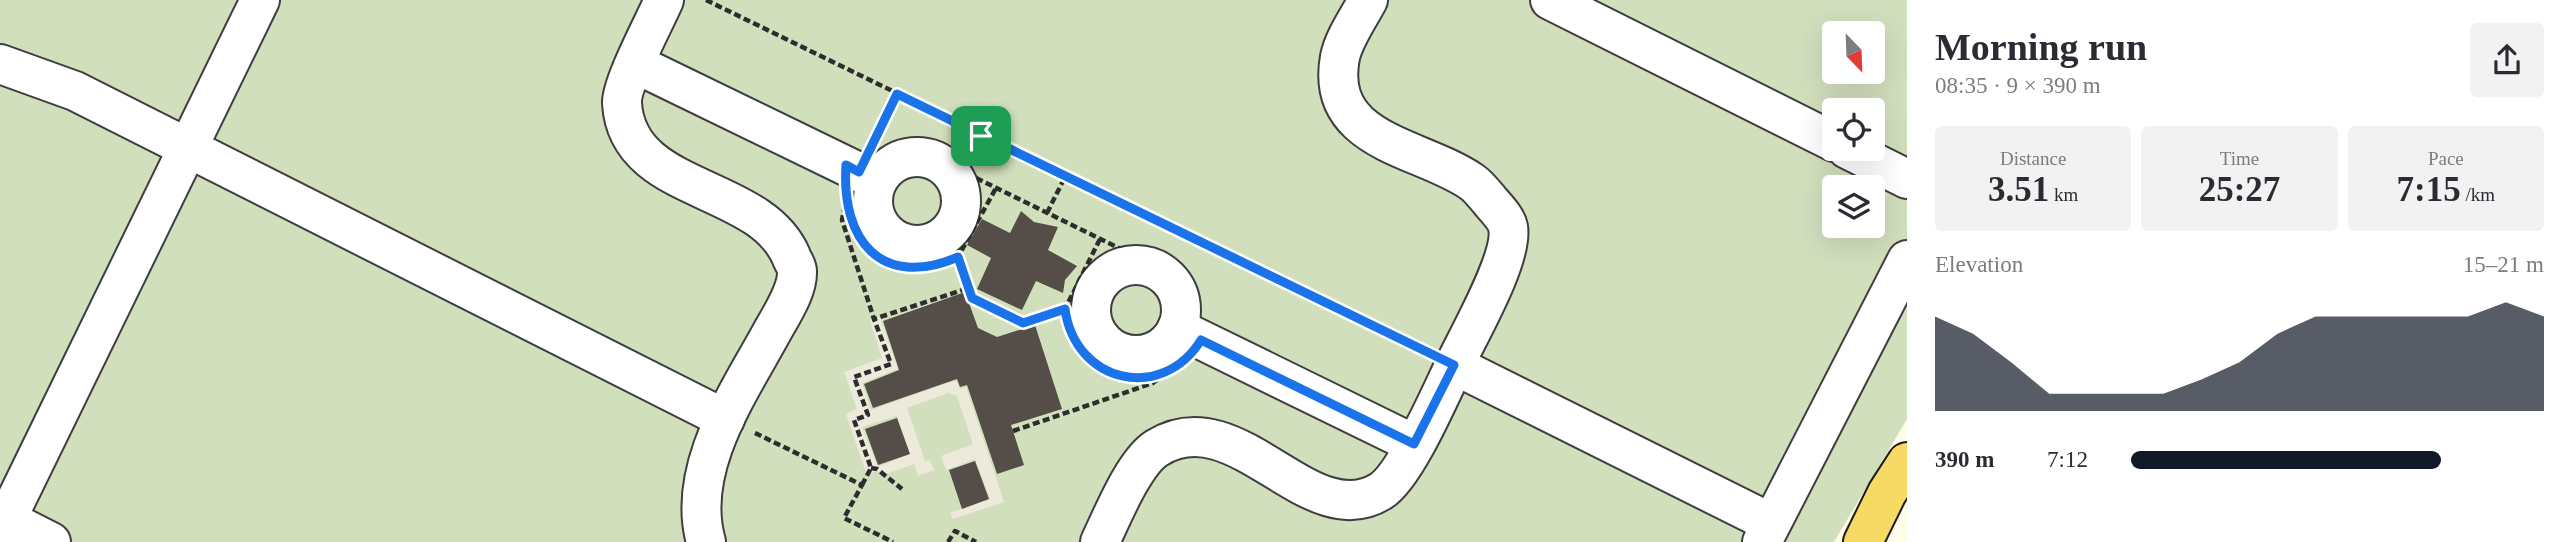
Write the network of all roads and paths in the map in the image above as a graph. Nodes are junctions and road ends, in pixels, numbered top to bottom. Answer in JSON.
{"nodes":[{"id":1,"x":260,"y":0,"type":"edge"},
{"id":2,"x":664,"y":0,"type":"edge"},
{"id":3,"x":706,"y":0,"type":"edge"},
{"id":4,"x":1368,"y":0,"type":"edge"},
{"id":5,"x":1550,"y":0,"type":"edge"},
{"id":6,"x":0,"y":64,"type":"edge"},
{"id":7,"x":636,"y":64,"type":"junction"},
{"id":8,"x":897,"y":94,"type":"junction"},
{"id":9,"x":1822,"y":136,"type":"edge"},
{"id":10,"x":186,"y":149,"type":"junction"},
{"id":11,"x":1871,"y":161,"type":"edge"},
{"id":12,"x":1065,"y":177,"type":"junction"},
{"id":13,"x":1907,"y":179,"type":"edge"},
{"id":14,"x":857,"y":180,"type":"junction"},
{"id":15,"x":956,"y":181,"type":"junction"},
{"id":16,"x":996,"y":188,"type":"junction"},
{"id":17,"x":1047,"y":213,"type":"junction"},
{"id":18,"x":1100,"y":239,"type":"junction"},
{"id":19,"x":953,"y":244,"type":"junction"},
{"id":20,"x":1907,"y":260,"type":"edge"},
{"id":21,"x":1135,"y":265,"type":"junction"},
{"id":22,"x":969,"y":288,"type":"junction"},
{"id":23,"x":1065,"y":309,"type":"junction"},
{"id":24,"x":874,"y":319,"type":"junction"},
{"id":25,"x":1189,"y":334,"type":"junction"},
{"id":26,"x":1454,"y":365,"type":"junction"},
{"id":27,"x":1162,"y":376,"type":"junction"},
{"id":28,"x":725,"y":419,"type":"junction"},
{"id":29,"x":1013,"y":431,"type":"dead end"},
{"id":30,"x":1414,"y":444,"type":"junction"},
{"id":31,"x":1907,"y":462,"type":"edge"},
{"id":32,"x":871,"y":468,"type":"junction"},
{"id":33,"x":862,"y":485,"type":"junction"},
{"id":34,"x":902,"y":489,"type":"dead end"},
{"id":35,"x":2,"y":523,"type":"edge"},
{"id":36,"x":1766,"y":532,"type":"edge"},
{"id":37,"x":886,"y":540,"type":"edge"},
{"id":38,"x":51,"y":542,"type":"edge"},
{"id":39,"x":706,"y":542,"type":"edge"},
{"id":40,"x":893,"y":542,"type":"edge"},
{"id":41,"x":948,"y":542,"type":"edge"},
{"id":42,"x":976,"y":542,"type":"edge"},
{"id":43,"x":1100,"y":542,"type":"edge"},
{"id":44,"x":1863,"y":542,"type":"edge"}],
"edges":[{"from":1,"to":10,"type":"lane"},
{"from":2,"to":7,"type":"lane"},
{"from":3,"to":8,"type":"path"},
{"from":4,"to":26,"type":"lane"},
{"from":5,"to":9,"type":"lane"},
{"from":6,"to":10,"type":"lane"},
{"from":7,"to":14,"type":"lane"},
{"from":7,"to":28,"type":"lane"},
{"from":8,"to":12,"type":"path"},
{"from":8,"to":14,"type":"path"},
{"from":10,"to":28,"type":"lane"},
{"from":10,"to":35,"type":"lane"},
{"from":11,"to":13,"type":"lane"},
{"from":12,"to":17,"type":"path"},
{"from":12,"to":26,"type":"path"},
{"from":14,"to":15,"type":"lane"},
{"from":14,"to":19,"type":"lane"},
{"from":14,"to":19,"type":"path"},
{"from":14,"to":24,"type":"path"},
{"from":15,"to":16,"type":"path"},
{"from":15,"to":19,"type":"lane"},
{"from":16,"to":17,"type":"path"},
{"from":16,"to":19,"type":"path"},
{"from":17,"to":18,"type":"path"},
{"from":18,"to":21,"type":"path"},
{"from":18,"to":23,"type":"path"},
{"from":19,"to":22,"type":"path"},
{"from":20,"to":36,"type":"lane"},
{"from":21,"to":25,"type":"lane"},
{"from":21,"to":25,"type":"lane"},
{"from":22,"to":23,"type":"path"},
{"from":22,"to":24,"type":"path"},
{"from":23,"to":27,"type":"path"},
{"from":24,"to":32,"type":"path"},
{"from":25,"to":27,"type":"path"},
{"from":25,"to":30,"type":"lane"},
{"from":26,"to":30,"type":"lane"},
{"from":26,"to":36,"type":"lane"},
{"from":27,"to":29,"type":"path"},
{"from":28,"to":33,"type":"path"},
{"from":28,"to":39,"type":"lane"},
{"from":30,"to":43,"type":"lane"},
{"from":31,"to":44,"type":"main road"},
{"from":32,"to":33,"type":"path"},
{"from":32,"to":34,"type":"path"},
{"from":33,"to":37,"type":"path"},
{"from":35,"to":38,"type":"lane"},
{"from":37,"to":40,"type":"path"},
{"from":41,"to":42,"type":"path"}]}
